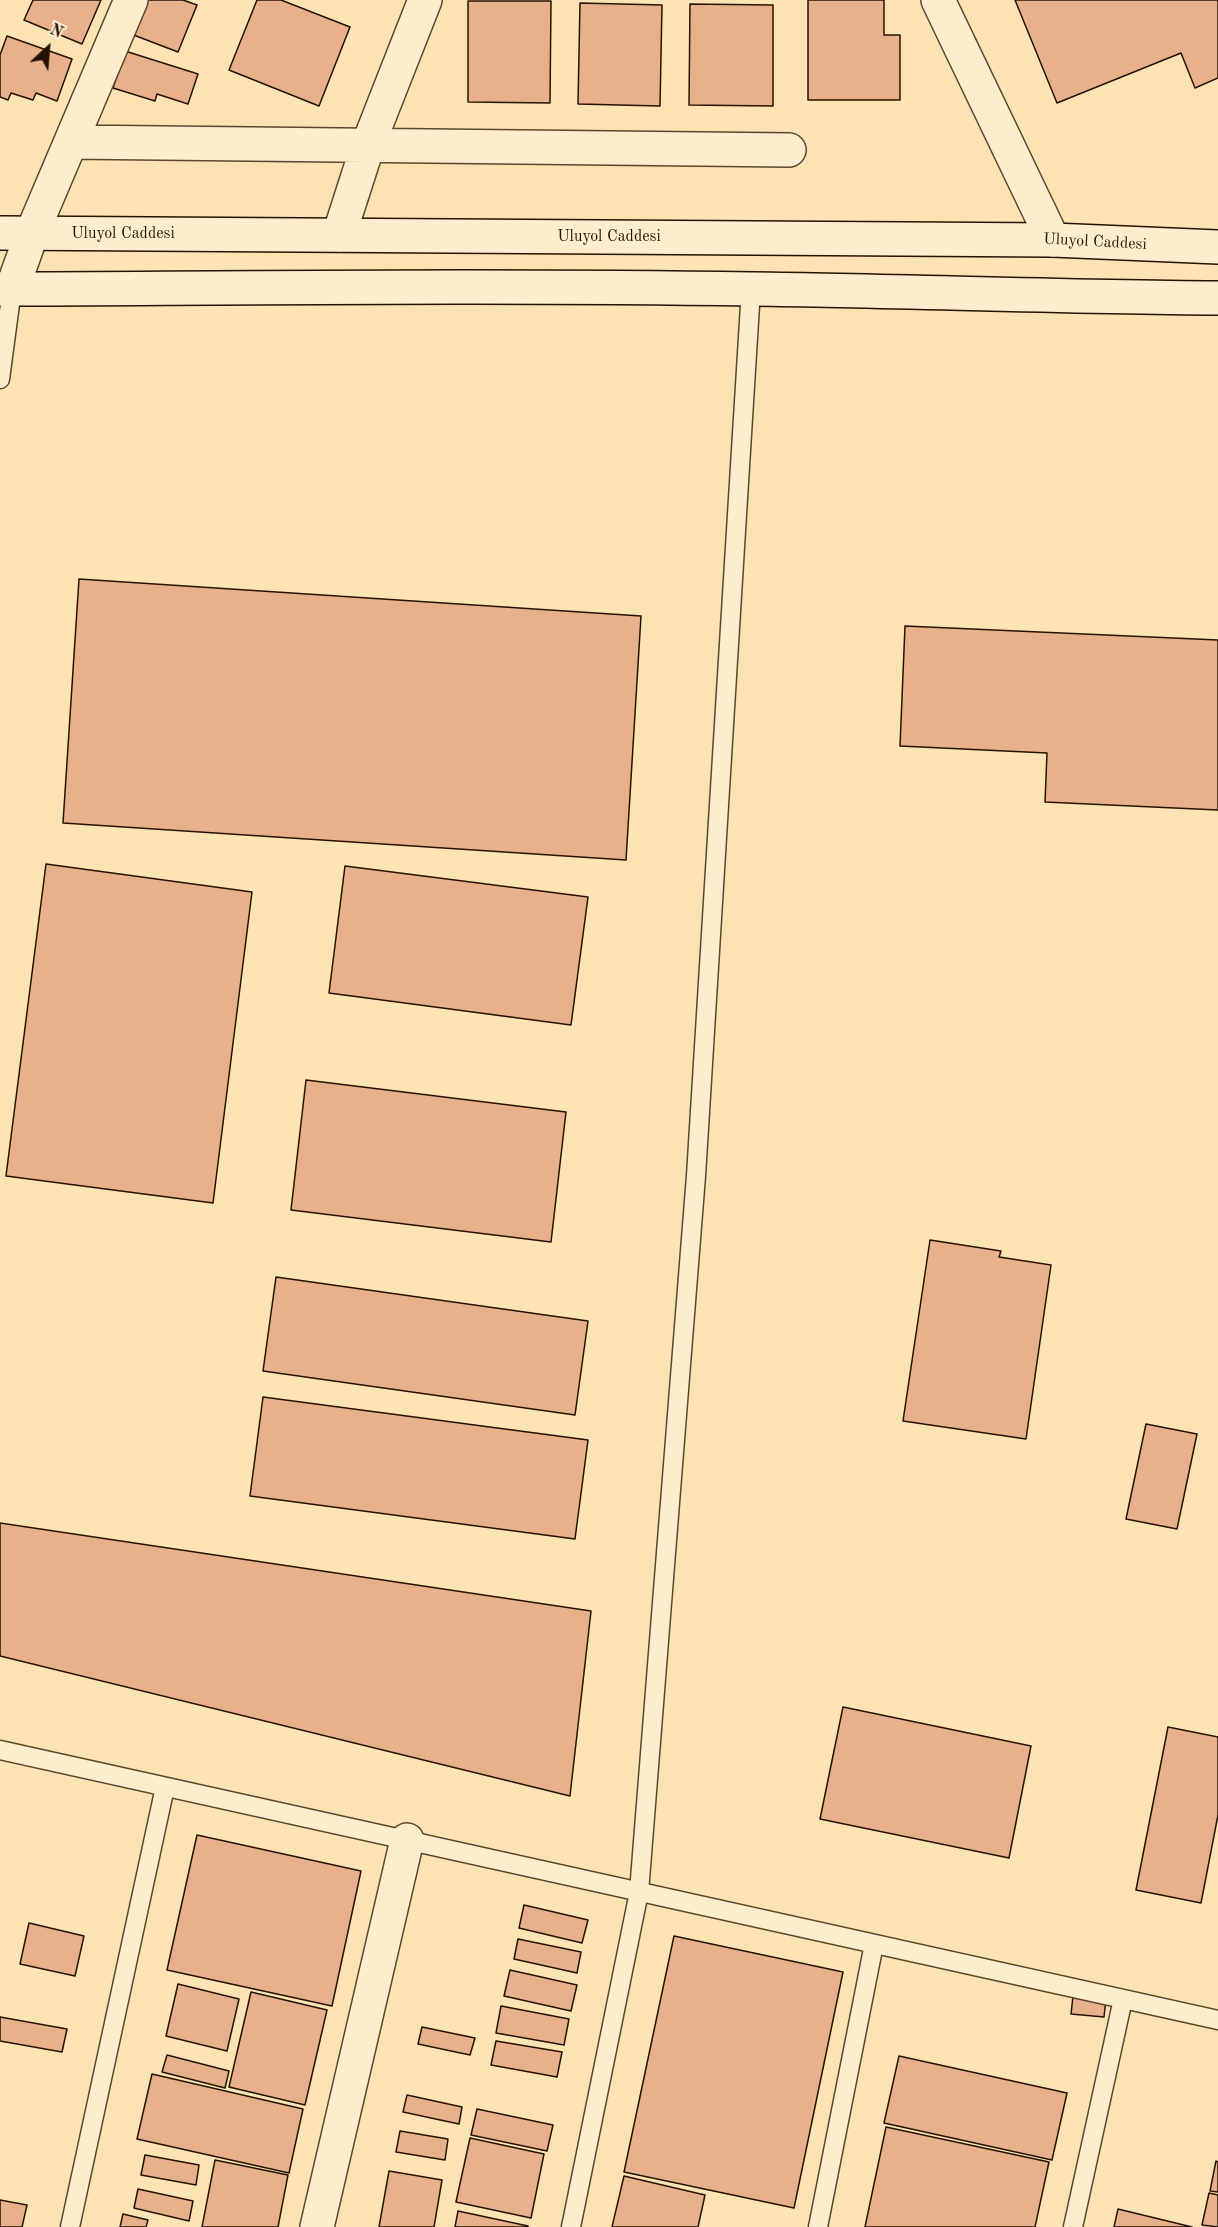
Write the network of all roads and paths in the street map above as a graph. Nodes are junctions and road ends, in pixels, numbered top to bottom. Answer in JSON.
{"nodes":[{"id":1,"x":131,"y":0,"type":"edge"},
{"id":2,"x":425,"y":0,"type":"edge"},
{"id":3,"x":938,"y":0,"type":"edge"},
{"id":4,"x":71,"y":142,"type":"junction"},
{"id":5,"x":368,"y":145,"type":"junction"},
{"id":6,"x":789,"y":150,"type":"dead end"},
{"id":7,"x":0,"y":233,"type":"edge"},
{"id":8,"x":32,"y":233,"type":"junction"},
{"id":9,"x":339,"y":235,"type":"junction"},
{"id":10,"x":1053,"y":240,"type":"junction"},
{"id":11,"x":1218,"y":247,"type":"edge"},
{"id":12,"x":6,"y":289,"type":"edge"},
{"id":13,"x":751,"y":289,"type":"junction"},
{"id":14,"x":1218,"y":298,"type":"edge"},
{"id":15,"x":0,"y":379,"type":"edge"},
{"id":16,"x":0,"y":1750,"type":"edge"},
{"id":17,"x":165,"y":1787,"type":"junction"},
{"id":18,"x":407,"y":1840,"type":"junction"},
{"id":19,"x":639,"y":1892,"type":"junction"},
{"id":20,"x":874,"y":1944,"type":"junction"},
{"id":21,"x":1124,"y":1999,"type":"junction"},
{"id":22,"x":1218,"y":2020,"type":"edge"},
{"id":23,"x":70,"y":2227,"type":"edge"},
{"id":24,"x":317,"y":2227,"type":"edge"},
{"id":25,"x":571,"y":2227,"type":"edge"},
{"id":26,"x":818,"y":2227,"type":"edge"},
{"id":27,"x":1073,"y":2227,"type":"edge"}],
"edges":[{"from":1,"to":4,"type":"main road"},
{"from":2,"to":5,"type":"main road"},
{"from":3,"to":10,"type":"main road"},
{"from":4,"to":5,"type":"main road"},
{"from":4,"to":8,"type":"main road"},
{"from":5,"to":6,"type":"main road"},
{"from":5,"to":9,"type":"main road"},
{"from":7,"to":8,"type":"main road","name":"Uluyol Caddesi"},
{"from":8,"to":9,"type":"main road","name":"Uluyol Caddesi"},
{"from":8,"to":12,"type":"main road"},
{"from":9,"to":10,"type":"main road","name":"Uluyol Caddesi"},
{"from":10,"to":11,"type":"main road","name":"Uluyol Caddesi"},
{"from":12,"to":13,"type":"main road"},
{"from":12,"to":15,"type":"lane"},
{"from":13,"to":14,"type":"main road"},
{"from":13,"to":19,"type":"lane"},
{"from":16,"to":17,"type":"lane"},
{"from":17,"to":18,"type":"lane"},
{"from":17,"to":23,"type":"lane"},
{"from":18,"to":19,"type":"lane"},
{"from":18,"to":24,"type":"main road"},
{"from":19,"to":20,"type":"lane"},
{"from":19,"to":25,"type":"lane"},
{"from":20,"to":21,"type":"lane"},
{"from":20,"to":26,"type":"lane"},
{"from":21,"to":22,"type":"lane"},
{"from":21,"to":27,"type":"lane"}]}
